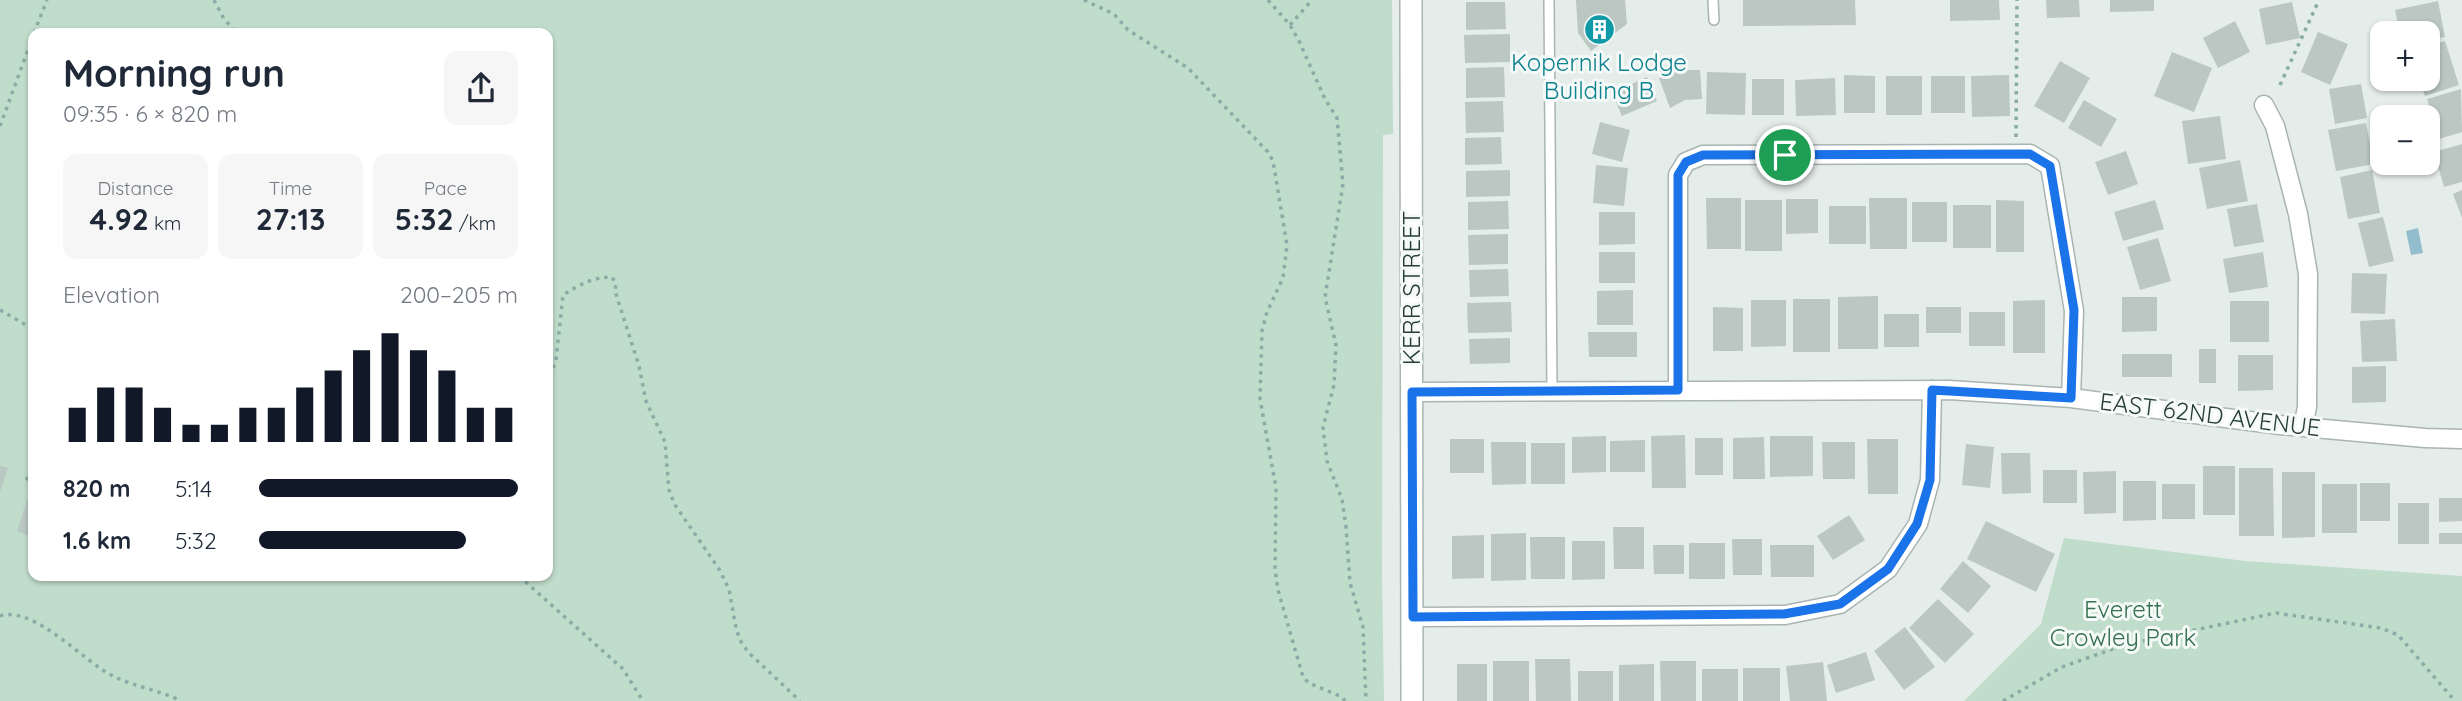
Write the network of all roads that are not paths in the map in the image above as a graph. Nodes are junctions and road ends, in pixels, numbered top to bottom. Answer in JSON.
{"nodes":[{"id":1,"x":1411,"y":0,"type":"edge"},
{"id":2,"x":1549,"y":0,"type":"edge"},
{"id":3,"x":1713,"y":0,"type":"edge"},
{"id":4,"x":1714,"y":20,"type":"dead end"},
{"id":5,"x":2264,"y":105,"type":"dead end"},
{"id":6,"x":1678,"y":390,"type":"junction"},
{"id":7,"x":1932,"y":390,"type":"junction"},
{"id":8,"x":1552,"y":391,"type":"junction"},
{"id":9,"x":1412,"y":392,"type":"junction"},
{"id":10,"x":2071,"y":398,"type":"junction"},
{"id":11,"x":2303,"y":427,"type":"junction"},
{"id":12,"x":2462,"y":439,"type":"edge"},
{"id":13,"x":1413,"y":617,"type":"junction"},
{"id":14,"x":1412,"y":701,"type":"edge"}],
"edges":[{"from":1,"to":9,"type":"street","name":"KERR STREET"},
{"from":2,"to":8,"type":"lane"},
{"from":3,"to":4,"type":"lane"},
{"from":5,"to":11,"type":"street"},
{"from":6,"to":7,"type":"street","name":"EAST 62ND AVENUE"},
{"from":6,"to":8,"type":"street","name":"EAST 62ND AVENUE"},
{"from":6,"to":10,"type":"street"},
{"from":7,"to":10,"type":"street","name":"EAST 62ND AVENUE"},
{"from":7,"to":13,"type":"street"},
{"from":8,"to":9,"type":"street","name":"EAST 62ND AVENUE"},
{"from":9,"to":13,"type":"street","name":"KERR STREET"},
{"from":10,"to":11,"type":"street","name":"EAST 62ND AVENUE"},
{"from":11,"to":12,"type":"street","name":"EAST 62ND AVENUE"},
{"from":13,"to":14,"type":"street","name":"KERR STREET"}]}
